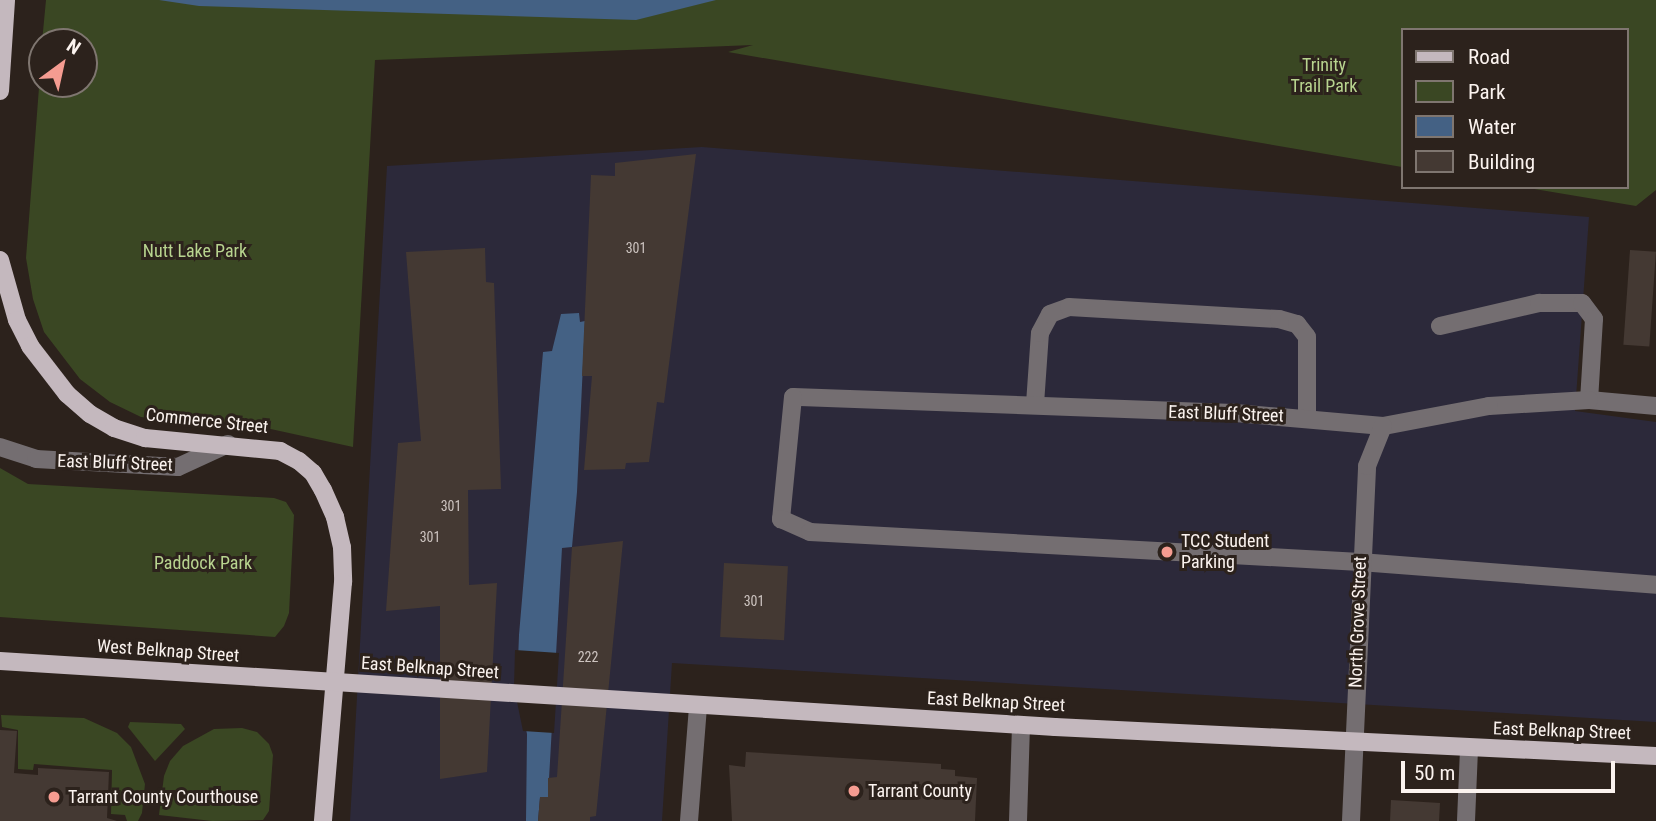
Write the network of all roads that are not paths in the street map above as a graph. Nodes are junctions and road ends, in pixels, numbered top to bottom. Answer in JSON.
{"nodes":[{"id":1,"x":6,"y":0,"type":"edge"},
{"id":2,"x":0,"y":91,"type":"edge"},
{"id":3,"x":0,"y":260,"type":"edge"},
{"id":4,"x":1440,"y":326,"type":"dead end"},
{"id":5,"x":1588,"y":400,"type":"junction"},
{"id":6,"x":1035,"y":404,"type":"junction"},
{"id":7,"x":1656,"y":406,"type":"edge"},
{"id":8,"x":1307,"y":417,"type":"junction"},
{"id":9,"x":1383,"y":426,"type":"junction"},
{"id":10,"x":228,"y":444,"type":"junction"},
{"id":11,"x":0,"y":447,"type":"edge"},
{"id":12,"x":1360,"y":562,"type":"junction"},
{"id":13,"x":1656,"y":584,"type":"edge"},
{"id":14,"x":0,"y":661,"type":"edge"},
{"id":15,"x":334,"y":683,"type":"junction"},
{"id":16,"x":698,"y":706,"type":"junction"},
{"id":17,"x":1021,"y":725,"type":"junction"},
{"id":18,"x":1353,"y":744,"type":"junction"},
{"id":19,"x":1469,"y":748,"type":"junction"},
{"id":20,"x":1656,"y":756,"type":"edge"},
{"id":21,"x":323,"y":821,"type":"edge"},
{"id":22,"x":689,"y":821,"type":"edge"},
{"id":23,"x":1018,"y":821,"type":"edge"},
{"id":24,"x":1351,"y":821,"type":"edge"},
{"id":25,"x":1466,"y":821,"type":"edge"}],
"edges":[{"from":1,"to":2,"type":"main road"},
{"from":3,"to":10,"type":"main road","name":"Commerce Street"},
{"from":4,"to":5,"type":"street"},
{"from":5,"to":7,"type":"street","name":"East Bluff Street"},
{"from":5,"to":9,"type":"street","name":"East Bluff Street"},
{"from":6,"to":8,"type":"street","name":"East Bluff Street"},
{"from":6,"to":8,"type":"street"},
{"from":6,"to":12,"type":"street","name":"East Bluff Street"},
{"from":8,"to":9,"type":"street","name":"East Bluff Street"},
{"from":9,"to":12,"type":"street","name":"North Grove Street"},
{"from":10,"to":11,"type":"street","name":"East Bluff Street"},
{"from":10,"to":15,"type":"main road","name":"Commerce Street"},
{"from":12,"to":13,"type":"street"},
{"from":12,"to":18,"type":"street","name":"North Grove Street"},
{"from":14,"to":15,"type":"main road","name":"West Belknap Street"},
{"from":15,"to":16,"type":"main road","name":"East Belknap Street"},
{"from":15,"to":21,"type":"main road","name":"Commerce Street"},
{"from":16,"to":17,"type":"main road","name":"East Belknap Street"},
{"from":16,"to":22,"type":"street"},
{"from":17,"to":18,"type":"main road","name":"East Belknap Street"},
{"from":17,"to":23,"type":"street"},
{"from":18,"to":19,"type":"main road","name":"East Belknap Street"},
{"from":18,"to":24,"type":"street","name":"North Grove Street"},
{"from":19,"to":20,"type":"main road","name":"East Belknap Street"},
{"from":19,"to":25,"type":"street"}]}
